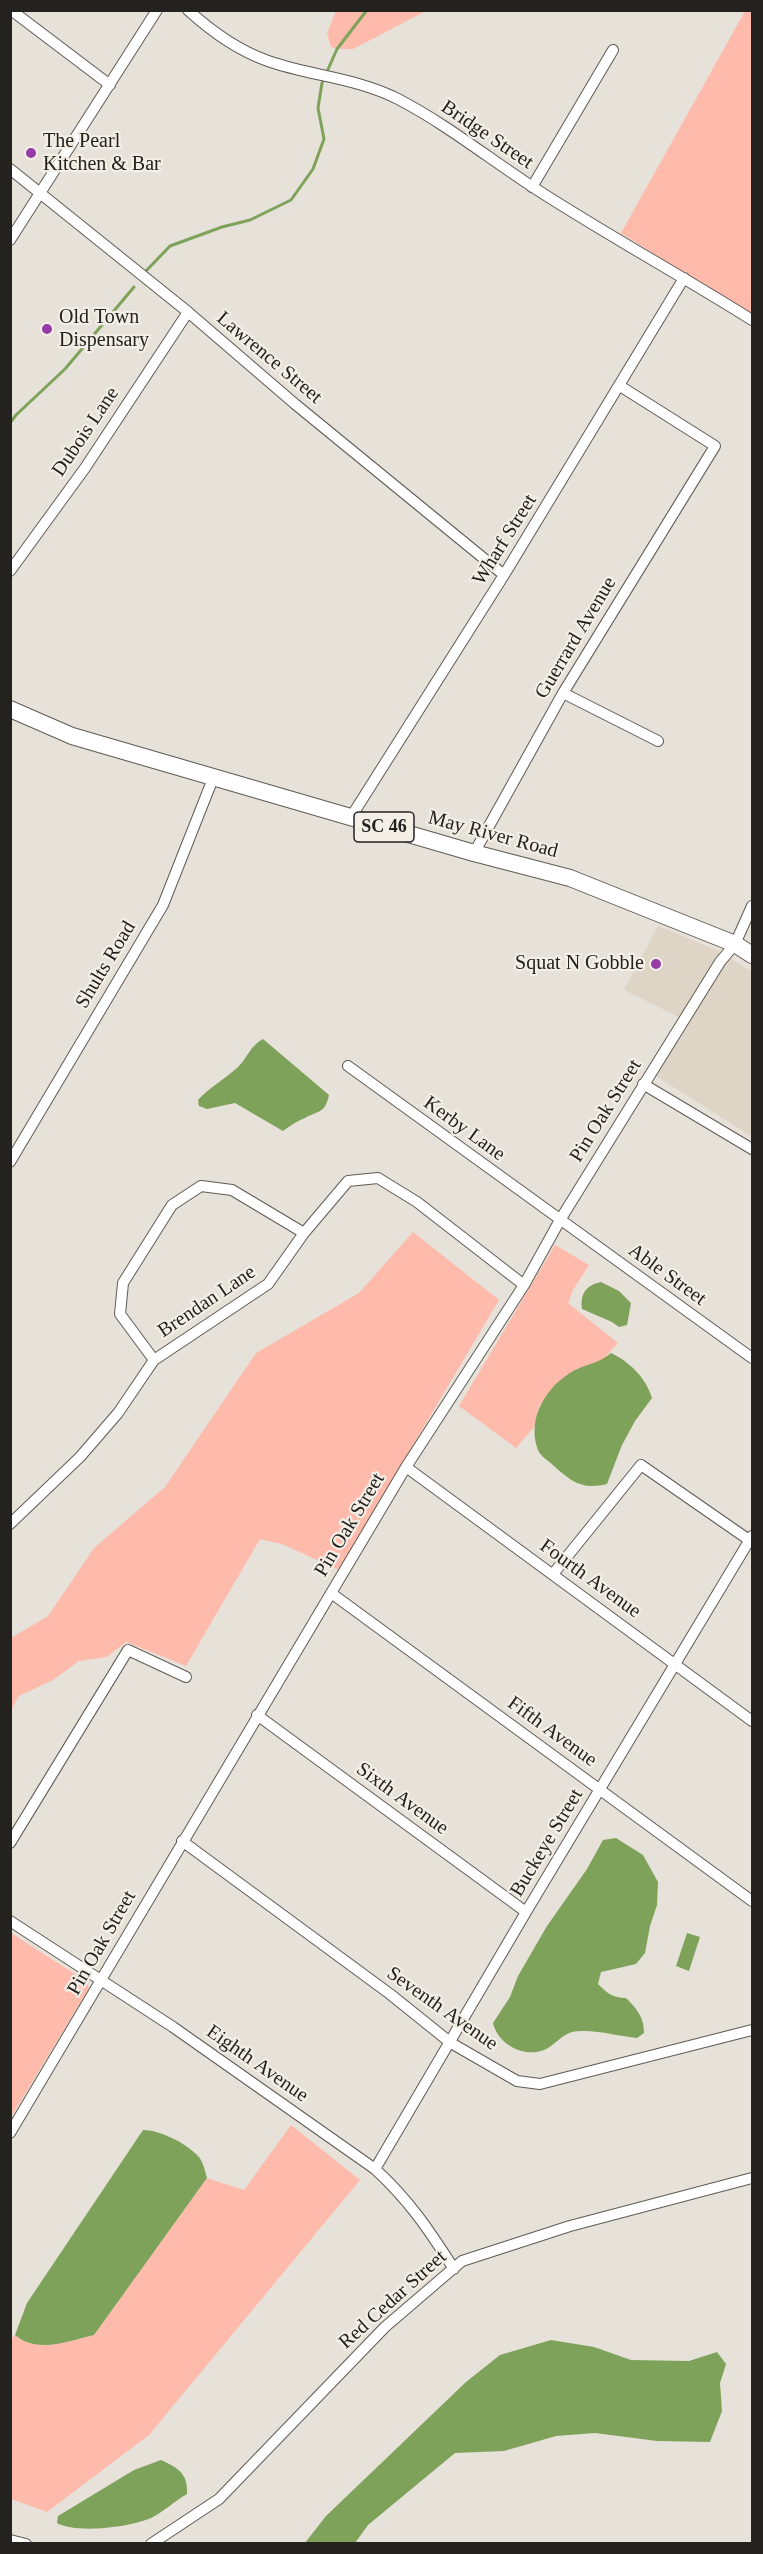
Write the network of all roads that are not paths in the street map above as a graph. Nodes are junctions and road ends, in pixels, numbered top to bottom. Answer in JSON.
{"nodes":[{"id":1,"x":11,"y":10,"type":"edge"},
{"id":2,"x":157,"y":10,"type":"edge"},
{"id":3,"x":188,"y":10,"type":"edge"},
{"id":4,"x":614,"y":50,"type":"dead end"},
{"id":5,"x":110,"y":85,"type":"junction"},
{"id":6,"x":10,"y":169,"type":"edge"},
{"id":7,"x":532,"y":187,"type":"junction"},
{"id":8,"x":40,"y":192,"type":"junction"},
{"id":9,"x":10,"y":240,"type":"edge"},
{"id":10,"x":684,"y":278,"type":"junction"},
{"id":11,"x":188,"y":312,"type":"junction"},
{"id":12,"x":753,"y":320,"type":"edge"},
{"id":13,"x":620,"y":386,"type":"junction"},
{"id":14,"x":10,"y":571,"type":"edge"},
{"id":15,"x":504,"y":575,"type":"junction"},
{"id":16,"x":562,"y":693,"type":"junction"},
{"id":17,"x":10,"y":710,"type":"edge"},
{"id":18,"x":658,"y":741,"type":"dead end"},
{"id":19,"x":214,"y":776,"type":"junction"},
{"id":20,"x":351,"y":817,"type":"junction"},
{"id":21,"x":474,"y":853,"type":"junction"},
{"id":22,"x":753,"y":906,"type":"edge"},
{"id":23,"x":735,"y":944,"type":"junction"},
{"id":24,"x":753,"y":954,"type":"edge"},
{"id":25,"x":348,"y":1066,"type":"dead end"},
{"id":26,"x":643,"y":1084,"type":"junction"},
{"id":27,"x":753,"y":1149,"type":"edge"},
{"id":28,"x":10,"y":1162,"type":"edge"},
{"id":29,"x":560,"y":1220,"type":"junction"},
{"id":30,"x":304,"y":1233,"type":"junction"},
{"id":31,"x":524,"y":1285,"type":"junction"},
{"id":32,"x":753,"y":1359,"type":"edge"},
{"id":33,"x":154,"y":1360,"type":"junction"},
{"id":34,"x":406,"y":1467,"type":"junction"},
{"id":35,"x":10,"y":1524,"type":"edge"},
{"id":36,"x":752,"y":1540,"type":"edge"},
{"id":37,"x":553,"y":1574,"type":"junction"},
{"id":38,"x":331,"y":1593,"type":"junction"},
{"id":39,"x":675,"y":1663,"type":"junction"},
{"id":40,"x":186,"y":1677,"type":"dead end"},
{"id":41,"x":257,"y":1715,"type":"junction"},
{"id":42,"x":753,"y":1720,"type":"edge"},
{"id":43,"x":600,"y":1789,"type":"junction"},
{"id":44,"x":182,"y":1841,"type":"junction"},
{"id":45,"x":10,"y":1843,"type":"edge"},
{"id":46,"x":753,"y":1901,"type":"edge"},
{"id":47,"x":526,"y":1912,"type":"junction"},
{"id":48,"x":10,"y":1921,"type":"edge"},
{"id":49,"x":102,"y":1982,"type":"junction"},
{"id":50,"x":753,"y":2030,"type":"edge"},
{"id":51,"x":451,"y":2043,"type":"junction"},
{"id":52,"x":10,"y":2133,"type":"edge"},
{"id":53,"x":375,"y":2169,"type":"junction"},
{"id":54,"x":753,"y":2178,"type":"edge"},
{"id":55,"x":454,"y":2269,"type":"junction"},
{"id":56,"x":10,"y":2540,"type":"edge"},
{"id":57,"x":26,"y":2544,"type":"edge"},
{"id":58,"x":151,"y":2544,"type":"edge"}],
"edges":[{"from":1,"to":5,"type":"street"},
{"from":2,"to":5,"type":"street"},
{"from":3,"to":7,"type":"street","name":"Bridge Street"},
{"from":4,"to":7,"type":"street"},
{"from":5,"to":8,"type":"street"},
{"from":6,"to":8,"type":"street","name":"Lawrence Street"},
{"from":7,"to":10,"type":"street","name":"Bridge Street"},
{"from":8,"to":9,"type":"street"},
{"from":8,"to":11,"type":"street","name":"Lawrence Street"},
{"from":10,"to":12,"type":"street","name":"Bridge Street"},
{"from":10,"to":13,"type":"street","name":"Wharf Street"},
{"from":11,"to":14,"type":"street","name":"Dubois Lane"},
{"from":11,"to":15,"type":"street","name":"Lawrence Street"},
{"from":13,"to":15,"type":"street","name":"Wharf Street"},
{"from":13,"to":16,"type":"street","name":"Guerrard Avenue"},
{"from":15,"to":20,"type":"street","name":"Wharf Street"},
{"from":16,"to":18,"type":"street"},
{"from":16,"to":21,"type":"street","name":"Guerrard Avenue"},
{"from":17,"to":19,"type":"main road","name":"May River Road","number":"SC 46"},
{"from":19,"to":20,"type":"main road","name":"May River Road","number":"SC 46"},
{"from":19,"to":28,"type":"street","name":"Shults Road"},
{"from":20,"to":21,"type":"main road","name":"May River Road","number":"SC 46"},
{"from":21,"to":23,"type":"main road","name":"May River Road","number":"SC 46"},
{"from":22,"to":23,"type":"street","name":"Pin Oak Street"},
{"from":23,"to":24,"type":"main road","name":"May River Road","number":"SC 46"},
{"from":23,"to":26,"type":"street","name":"Pin Oak Street"},
{"from":25,"to":29,"type":"street","name":"Kerby Lane"},
{"from":26,"to":27,"type":"street"},
{"from":26,"to":29,"type":"street","name":"Pin Oak Street"},
{"from":29,"to":31,"type":"street","name":"Pin Oak Street"},
{"from":29,"to":32,"type":"street","name":"Able Street"},
{"from":30,"to":31,"type":"street","name":"Brendan Lane"},
{"from":30,"to":33,"type":"street","name":"Brendan Lane"},
{"from":30,"to":33,"type":"street"},
{"from":31,"to":34,"type":"street","name":"Pin Oak Street"},
{"from":33,"to":35,"type":"street","name":"Brendan Lane"},
{"from":34,"to":37,"type":"street","name":"Fourth Avenue"},
{"from":34,"to":38,"type":"street","name":"Pin Oak Street"},
{"from":36,"to":37,"type":"street"},
{"from":36,"to":39,"type":"street","name":"Buckeye Street"},
{"from":37,"to":39,"type":"street","name":"Fourth Avenue"},
{"from":38,"to":41,"type":"street","name":"Pin Oak Street"},
{"from":38,"to":43,"type":"street","name":"Fifth Avenue"},
{"from":39,"to":42,"type":"street","name":"Fourth Avenue"},
{"from":39,"to":43,"type":"street","name":"Buckeye Street"},
{"from":40,"to":45,"type":"street"},
{"from":41,"to":44,"type":"street","name":"Pin Oak Street"},
{"from":41,"to":47,"type":"street","name":"Sixth Avenue"},
{"from":43,"to":46,"type":"street","name":"Fifth Avenue"},
{"from":43,"to":47,"type":"street","name":"Buckeye Street"},
{"from":44,"to":49,"type":"street","name":"Pin Oak Street"},
{"from":44,"to":51,"type":"street","name":"Seventh Avenue"},
{"from":47,"to":51,"type":"street","name":"Buckeye Street"},
{"from":48,"to":49,"type":"street","name":"Eighth Avenue"},
{"from":49,"to":52,"type":"street","name":"Pin Oak Street"},
{"from":49,"to":53,"type":"street","name":"Eighth Avenue"},
{"from":50,"to":51,"type":"street","name":"Seventh Avenue"},
{"from":51,"to":53,"type":"street","name":"Buckeye Street"},
{"from":53,"to":55,"type":"street","name":"Eighth Avenue"},
{"from":54,"to":55,"type":"street","name":"Red Cedar Street"},
{"from":55,"to":58,"type":"street","name":"Red Cedar Street"},
{"from":56,"to":57,"type":"street"}]}
